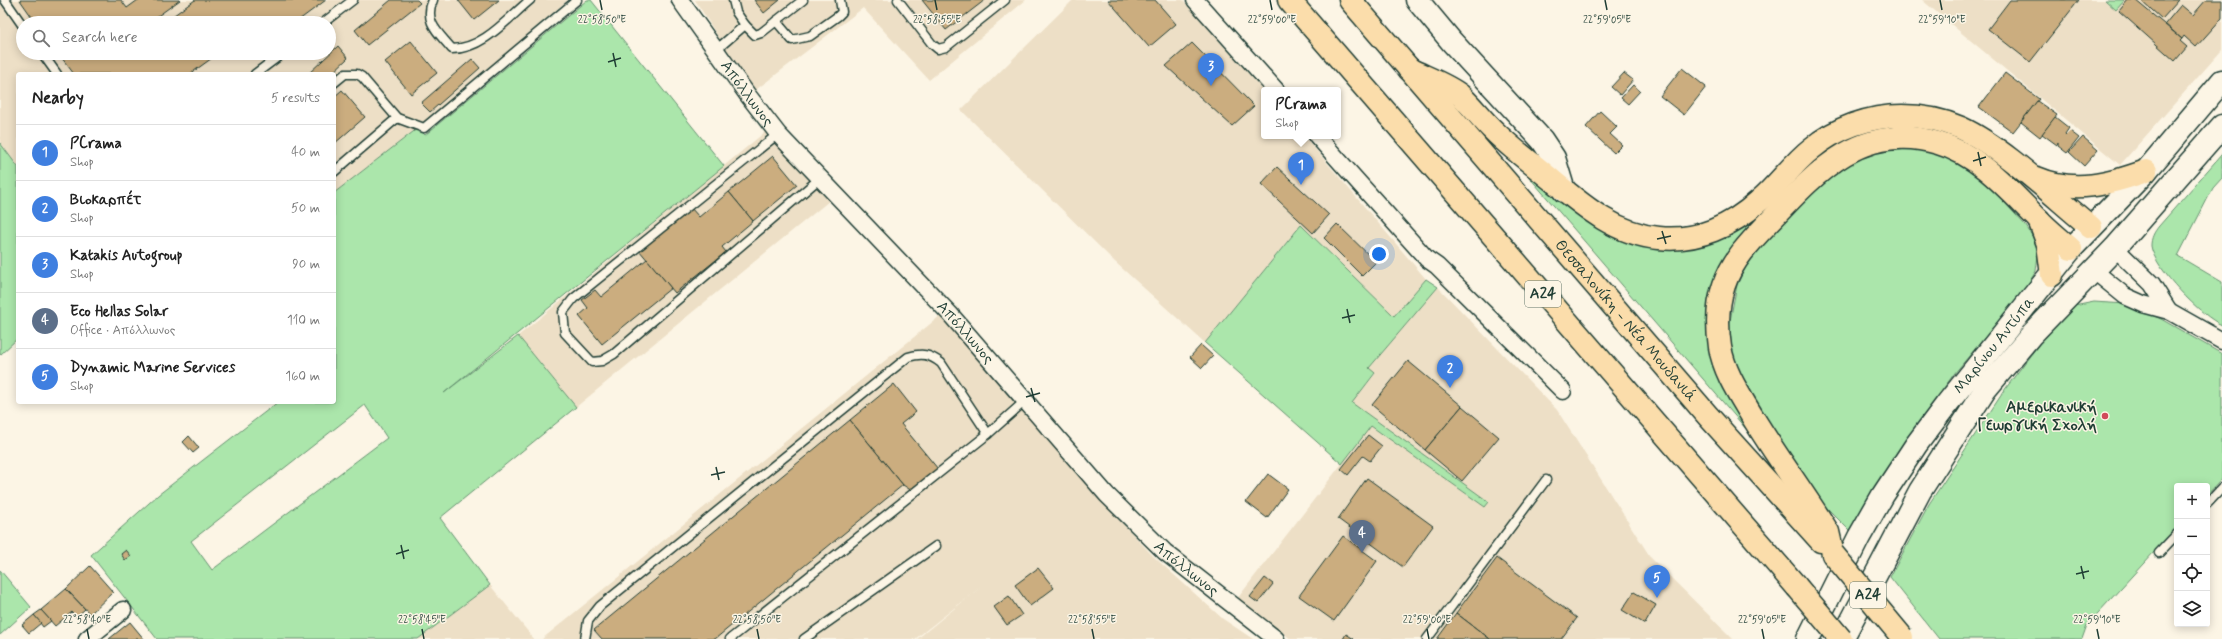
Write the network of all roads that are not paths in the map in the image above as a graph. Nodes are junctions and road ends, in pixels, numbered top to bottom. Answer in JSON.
{"nodes":[{"id":1,"x":5,"y":0,"type":"edge"},
{"id":2,"x":353,"y":0,"type":"edge"},
{"id":3,"x":433,"y":0,"type":"edge"},
{"id":4,"x":530,"y":0,"type":"edge"},
{"id":5,"x":577,"y":0,"type":"edge"},
{"id":6,"x":680,"y":0,"type":"edge"},
{"id":7,"x":733,"y":0,"type":"edge"},
{"id":8,"x":803,"y":0,"type":"edge"},
{"id":9,"x":840,"y":0,"type":"edge"},
{"id":10,"x":898,"y":0,"type":"edge"},
{"id":11,"x":1005,"y":0,"type":"edge"},
{"id":12,"x":1195,"y":0,"type":"edge"},
{"id":13,"x":1289,"y":0,"type":"edge"},
{"id":14,"x":1350,"y":0,"type":"edge"},
{"id":15,"x":1418,"y":0,"type":"edge"},
{"id":16,"x":16,"y":16,"type":"edge"},
{"id":17,"x":332,"y":16,"type":"edge"},
{"id":18,"x":776,"y":21,"type":"junction"},
{"id":19,"x":745,"y":25,"type":"junction"},
{"id":20,"x":716,"y":50,"type":"junction"},
{"id":21,"x":47,"y":60,"type":"edge"},
{"id":22,"x":274,"y":60,"type":"edge"},
{"id":23,"x":1409,"y":69,"type":"junction"},
{"id":24,"x":56,"y":72,"type":"edge"},
{"id":25,"x":259,"y":72,"type":"edge"},
{"id":26,"x":2222,"y":81,"type":"edge"},
{"id":27,"x":336,"y":82,"type":"edge"},
{"id":28,"x":1273,"y":87,"type":"edge"},
{"id":29,"x":397,"y":118,"type":"junction"},
{"id":30,"x":2222,"y":126,"type":"edge"},
{"id":31,"x":778,"y":134,"type":"junction"},
{"id":32,"x":1320,"y":139,"type":"edge"},
{"id":33,"x":336,"y":170,"type":"edge"},
{"id":34,"x":2146,"y":171,"type":"junction"},
{"id":35,"x":2026,"y":174,"type":"junction"},
{"id":36,"x":819,"y":179,"type":"junction"},
{"id":37,"x":1564,"y":191,"type":"junction"},
{"id":38,"x":2038,"y":219,"type":"junction"},
{"id":39,"x":2091,"y":227,"type":"junction"},
{"id":40,"x":2115,"y":248,"type":"junction"},
{"id":41,"x":2071,"y":249,"type":"junction"},
{"id":42,"x":2093,"y":270,"type":"junction"},
{"id":43,"x":2052,"y":275,"type":"junction"},
{"id":44,"x":2169,"y":311,"type":"junction"},
{"id":45,"x":2222,"y":341,"type":"edge"},
{"id":46,"x":1563,"y":391,"type":"dead end"},
{"id":47,"x":1025,"y":401,"type":"junction"},
{"id":48,"x":988,"y":434,"type":"junction"},
{"id":49,"x":1546,"y":480,"type":"dead end"},
{"id":50,"x":2222,"y":488,"type":"edge"},
{"id":51,"x":2210,"y":501,"type":"edge"},
{"id":52,"x":2174,"y":537,"type":"edge"},
{"id":53,"x":936,"y":546,"type":"dead end"},
{"id":54,"x":2159,"y":553,"type":"dead end"},
{"id":55,"x":1833,"y":554,"type":"junction"},
{"id":56,"x":123,"y":610,"type":"dead end"},
{"id":57,"x":1269,"y":637,"type":"edge"},
{"id":58,"x":1903,"y":638,"type":"edge"},
{"id":59,"x":87,"y":639,"type":"edge"},
{"id":60,"x":585,"y":639,"type":"edge"},
{"id":61,"x":730,"y":639,"type":"edge"},
{"id":62,"x":804,"y":639,"type":"edge"},
{"id":63,"x":1427,"y":639,"type":"edge"},
{"id":64,"x":1808,"y":639,"type":"edge"},
{"id":65,"x":1842,"y":639,"type":"edge"}],
"edges":[{"from":1,"to":16,"type":"lane"},
{"from":2,"to":17,"type":"lane"},
{"from":3,"to":4,"type":"lane"},
{"from":5,"to":29,"type":"lane"},
{"from":6,"to":20,"type":"street","name":"Απόλλωνος"},
{"from":7,"to":19,"type":"lane"},
{"from":8,"to":18,"type":"lane"},
{"from":9,"to":18,"type":"lane"},
{"from":10,"to":11,"type":"lane"},
{"from":12,"to":28,"type":"street"},
{"from":13,"to":65,"type":"highway","number":"Α24","bridge":true},
{"from":14,"to":23,"type":"highway","name":"Θεσσαλονίκη - Νέα Μουδανιά","number":"Α24"},
{"from":15,"to":37,"type":"main road"},
{"from":18,"to":19,"type":"lane"},
{"from":19,"to":20,"type":"lane"},
{"from":20,"to":31,"type":"street","name":"Απόλλωνος"},
{"from":21,"to":24,"type":"lane"},
{"from":22,"to":25,"type":"lane"},
{"from":23,"to":37,"type":"highway"},
{"from":23,"to":55,"type":"highway","name":"Θεσσαλονίκη - Νέα Μουδανιά","number":"Α24"},
{"from":26,"to":34,"type":"main road","name":"Μαρίνου Αντύπα"},
{"from":27,"to":29,"type":"lane"},
{"from":29,"to":33,"type":"lane"},
{"from":30,"to":40,"type":"main road","name":"Μαρίνου Αντύπα"},
{"from":31,"to":36,"type":"street","name":"Απόλλωνος"},
{"from":31,"to":36,"type":"lane"},
{"from":32,"to":46,"type":"street"},
{"from":34,"to":35,"type":"highway"},
{"from":34,"to":39,"type":"main road","name":"Μαρίνου Αντύπα"},
{"from":35,"to":37,"type":"highway"},
{"from":35,"to":39,"type":"highway"},
{"from":36,"to":47,"type":"street","name":"Απόλλωνος"},
{"from":38,"to":41,"type":"highway"},
{"from":38,"to":43,"type":"highway"},
{"from":38,"to":55,"type":"highway"},
{"from":39,"to":40,"type":"main road"},
{"from":39,"to":41,"type":"main road","name":"Μαρίνου Αντύπα"},
{"from":40,"to":42,"type":"main road","name":"Μαρίνου Αντύπα"},
{"from":40,"to":44,"type":"street"},
{"from":41,"to":42,"type":"main road"},
{"from":41,"to":43,"type":"main road","name":"Μαρίνου Αντύπα"},
{"from":42,"to":44,"type":"street"},
{"from":42,"to":65,"type":"main road","name":"Μαρίνου Αντύπα"},
{"from":43,"to":64,"type":"main road","name":"Μαρίνου Αντύπα"},
{"from":44,"to":45,"type":"street"},
{"from":47,"to":48,"type":"lane"},
{"from":47,"to":57,"type":"street","name":"Απόλλωνος"},
{"from":48,"to":60,"type":"lane"},
{"from":48,"to":61,"type":"lane"},
{"from":49,"to":63,"type":"lane"},
{"from":50,"to":51,"type":"lane"},
{"from":52,"to":54,"type":"lane"},
{"from":53,"to":62,"type":"lane"},
{"from":55,"to":58,"type":"highway","name":"Θεσσαλονίκη - Νέα Μουδανιά","number":"Α24","bridge":true},
{"from":56,"to":59,"type":"street"}]}
